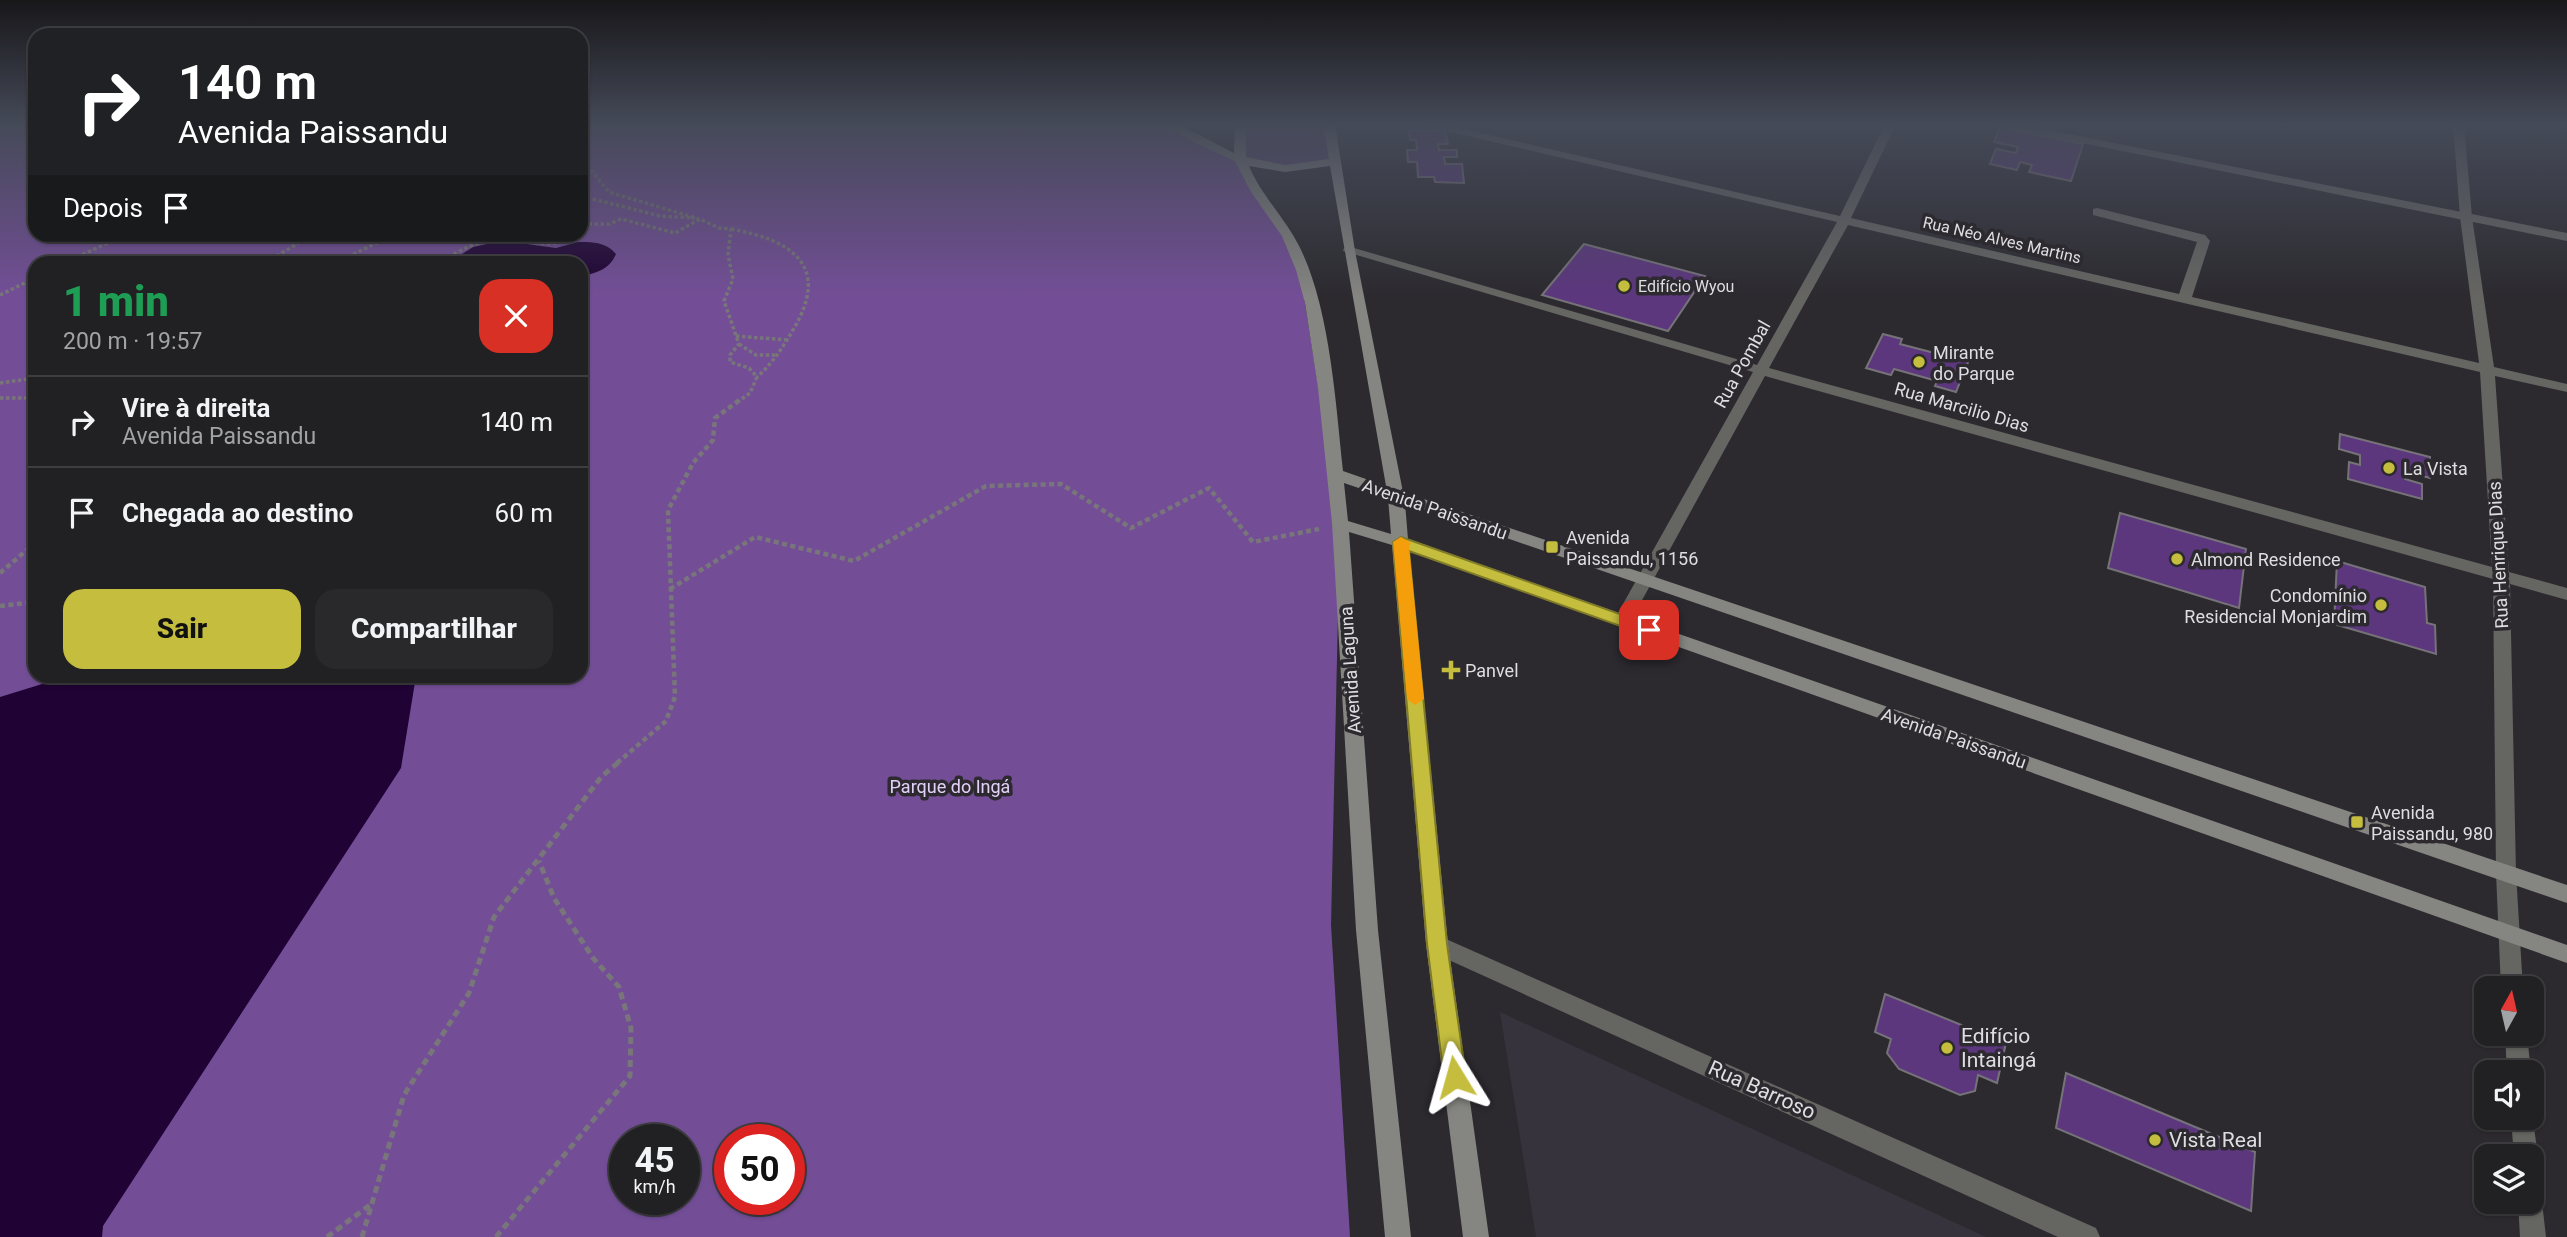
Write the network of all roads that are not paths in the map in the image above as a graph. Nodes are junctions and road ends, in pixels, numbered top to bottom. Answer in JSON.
{"nodes":[{"id":1,"x":1249,"y":182,"type":"edge"},
{"id":2,"x":1338,"y":182,"type":"edge"},
{"id":3,"x":1673,"y":182,"type":"edge"},
{"id":4,"x":1863,"y":182,"type":"edge"},
{"id":5,"x":2291,"y":182,"type":"edge"},
{"id":6,"x":2463,"y":182,"type":"edge"},
{"id":7,"x":2097,"y":212,"type":"dead end"},
{"id":8,"x":2466,"y":217,"type":"junction"},
{"id":9,"x":1843,"y":222,"type":"junction"},
{"id":10,"x":2567,"y":237,"type":"edge"},
{"id":11,"x":1349,"y":251,"type":"junction"},
{"id":12,"x":2184,"y":300,"type":"junction"},
{"id":13,"x":1760,"y":370,"type":"junction"},
{"id":14,"x":2487,"y":370,"type":"junction"},
{"id":15,"x":2567,"y":388,"type":"edge"},
{"id":16,"x":1338,"y":475,"type":"junction"},
{"id":17,"x":1396,"y":497,"type":"junction"},
{"id":18,"x":1340,"y":524,"type":"junction"},
{"id":19,"x":1401,"y":542,"type":"junction"},
{"id":20,"x":2501,"y":576,"type":"junction"},
{"id":21,"x":1647,"y":581,"type":"junction"},
{"id":22,"x":2567,"y":594,"type":"edge"},
{"id":23,"x":1623,"y":621,"type":"junction"},
{"id":24,"x":2506,"y":873,"type":"junction"},
{"id":25,"x":2567,"y":894,"type":"edge"},
{"id":26,"x":2507,"y":934,"type":"junction"},
{"id":27,"x":1437,"y":944,"type":"junction"},
{"id":28,"x":2567,"y":954,"type":"edge"},
{"id":29,"x":2511,"y":976,"type":"edge"},
{"id":30,"x":2531,"y":1214,"type":"edge"},
{"id":31,"x":1398,"y":1237,"type":"edge"},
{"id":32,"x":1476,"y":1237,"type":"edge"},
{"id":33,"x":2087,"y":1237,"type":"edge"},
{"id":34,"x":2533,"y":1237,"type":"edge"}],
"edges":[{"from":1,"to":16,"type":"main road","name":"Avenida Laguna"},
{"from":2,"to":11,"type":"main road"},
{"from":3,"to":9,"type":"street","name":"Rua Néo Alves Martins"},
{"from":4,"to":9,"type":"street","name":"Rua Pombal"},
{"from":5,"to":8,"type":"street"},
{"from":6,"to":8,"type":"street","name":"Rua Henrique Dias"},
{"from":7,"to":12,"type":"street"},
{"from":8,"to":10,"type":"street"},
{"from":8,"to":14,"type":"street","name":"Rua Henrique Dias"},
{"from":9,"to":12,"type":"street","name":"Rua Néo Alves Martins"},
{"from":9,"to":13,"type":"street","name":"Rua Pombal"},
{"from":11,"to":13,"type":"street","name":"Rua Marcilio Dias"},
{"from":11,"to":17,"type":"main road"},
{"from":12,"to":14,"type":"street","name":"Rua Néo Alves Martins"},
{"from":13,"to":20,"type":"street","name":"Rua Marcilio Dias"},
{"from":13,"to":21,"type":"street","name":"Rua Pombal"},
{"from":14,"to":15,"type":"street","name":"Rua Néo Alves Martins"},
{"from":14,"to":20,"type":"street","name":"Rua Henrique Dias"},
{"from":16,"to":17,"type":"main road","name":"Avenida Paissandu"},
{"from":16,"to":18,"type":"main road","name":"Avenida Laguna"},
{"from":17,"to":19,"type":"main road"},
{"from":17,"to":21,"type":"main road","name":"Avenida Paissandu"},
{"from":18,"to":19,"type":"main road","name":"Avenida Paissandu"},
{"from":18,"to":31,"type":"main road","name":"Avenida Laguna"},
{"from":19,"to":23,"type":"main road","name":"Avenida Paissandu"},
{"from":19,"to":27,"type":"main road"},
{"from":20,"to":22,"type":"street","name":"Rua Marcilio Dias"},
{"from":20,"to":24,"type":"street","name":"Rua Henrique Dias"},
{"from":21,"to":23,"type":"street","name":"Rua Pombal"},
{"from":21,"to":24,"type":"main road","name":"Avenida Paissandu"},
{"from":23,"to":26,"type":"main road","name":"Avenida Paissandu"},
{"from":24,"to":25,"type":"main road","name":"Avenida Paissandu"},
{"from":24,"to":26,"type":"street","name":"Rua Henrique Dias"},
{"from":26,"to":28,"type":"main road","name":"Avenida Paissandu"},
{"from":26,"to":29,"type":"street","name":"Rua Henrique Dias"},
{"from":27,"to":32,"type":"main road"},
{"from":27,"to":33,"type":"street","name":"Rua Barroso"},
{"from":30,"to":34,"type":"street"}]}
